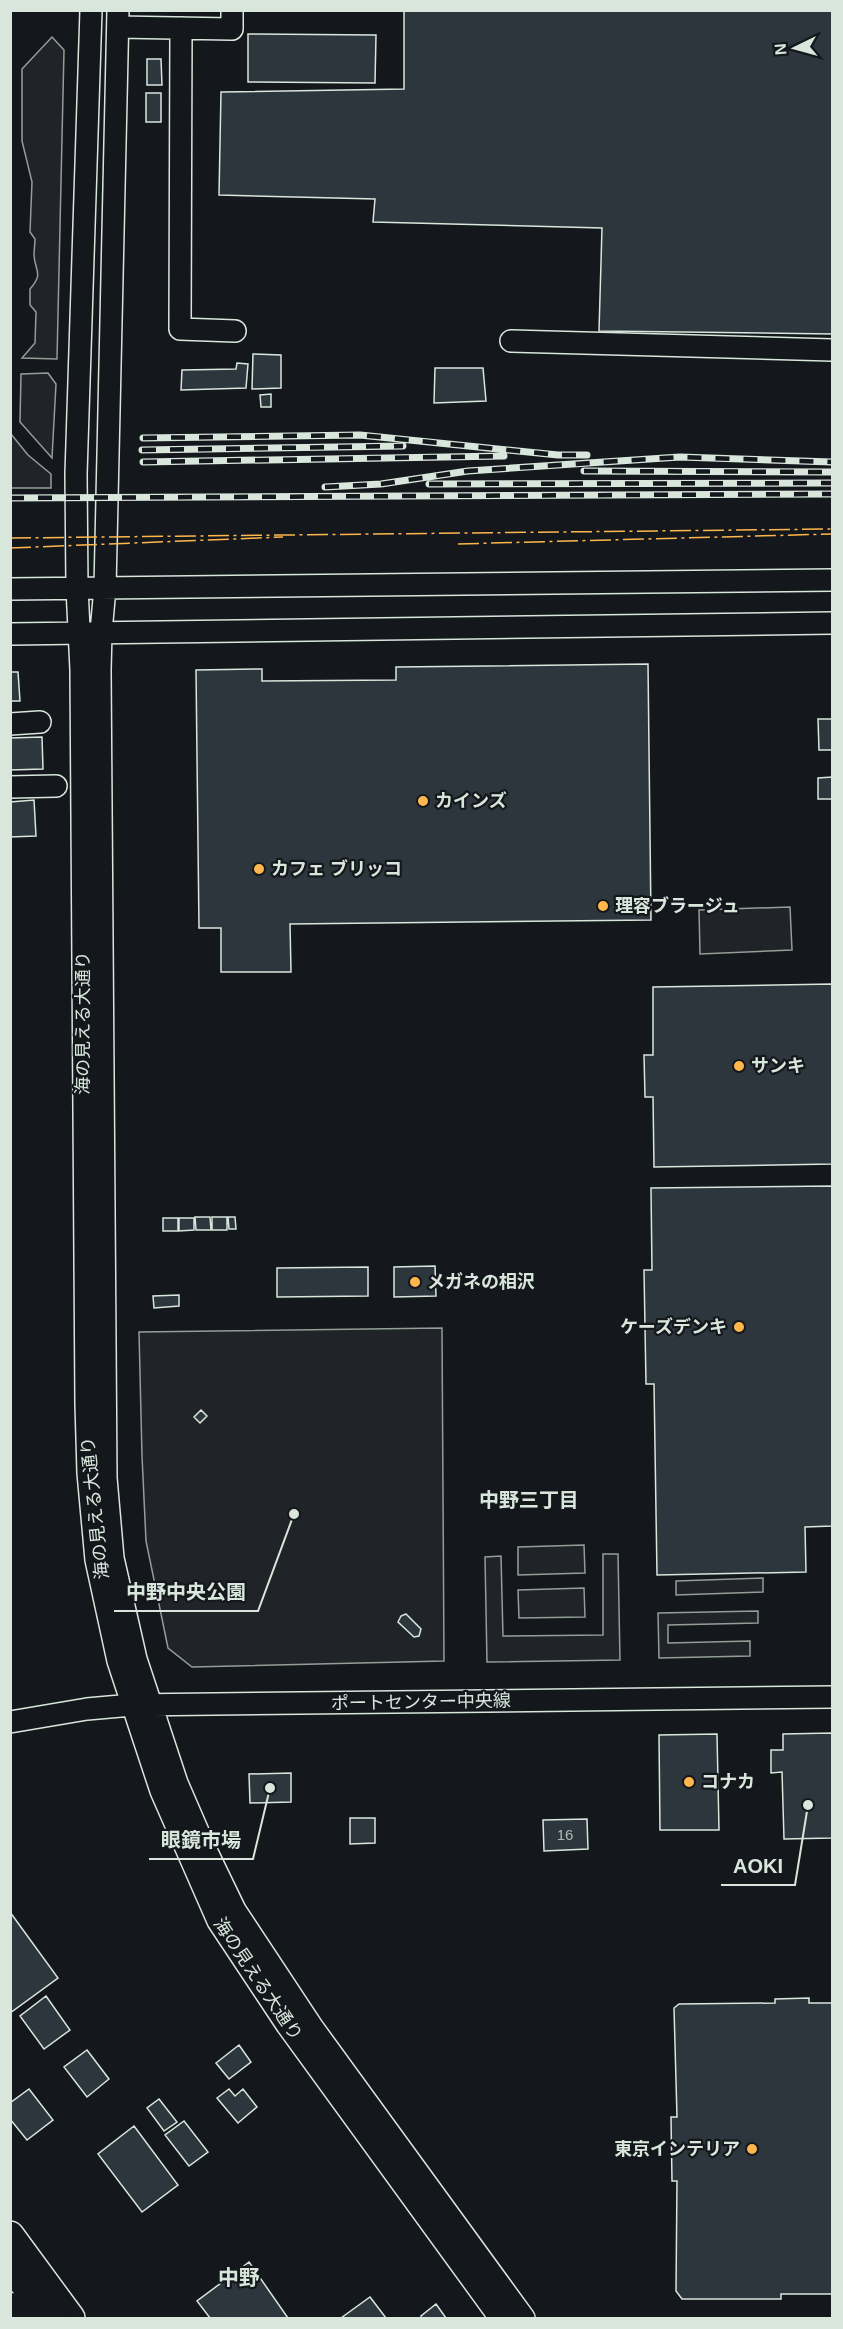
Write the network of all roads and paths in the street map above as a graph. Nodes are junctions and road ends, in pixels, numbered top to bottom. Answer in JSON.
{"nodes":[{"id":1,"x":91,"y":10,"type":"edge"},
{"id":2,"x":232,"y":10,"type":"edge"},
{"id":3,"x":118,"y":19,"type":"edge"},
{"id":4,"x":181,"y":28,"type":"junction"},
{"id":5,"x":235,"y":331,"type":"dead end"},
{"id":6,"x":511,"y":341,"type":"dead end"},
{"id":7,"x":832,"y":350,"type":"edge"},
{"id":8,"x":832,"y":580,"type":"edge"},
{"id":9,"x":77,"y":588,"type":"junction"},
{"id":10,"x":105,"y":588,"type":"junction"},
{"id":11,"x":10,"y":589,"type":"edge"},
{"id":12,"x":832,"y":623,"type":"edge"},
{"id":13,"x":91,"y":632,"type":"junction"},
{"id":14,"x":10,"y":634,"type":"edge"},
{"id":15,"x":40,"y":722,"type":"dead end"},
{"id":16,"x":10,"y":724,"type":"edge"},
{"id":17,"x":56,"y":786,"type":"dead end"},
{"id":18,"x":10,"y":787,"type":"edge"},
{"id":19,"x":832,"y":1697,"type":"edge"},
{"id":20,"x":142,"y":1705,"type":"junction"},
{"id":21,"x":10,"y":1722,"type":"edge"},
{"id":22,"x":10,"y":2235,"type":"edge"},
{"id":23,"x":10,"y":2261,"type":"edge"},
{"id":24,"x":10,"y":2309,"type":"edge"},
{"id":25,"x":18,"y":2319,"type":"edge"},
{"id":26,"x":52,"y":2319,"type":"edge"},
{"id":27,"x":71,"y":2319,"type":"edge"},
{"id":28,"x":500,"y":2319,"type":"edge"},
{"id":29,"x":524,"y":2319,"type":"edge"}],
"edges":[{"from":1,"to":9,"type":"street","name":"海の見える大通り"},
{"from":2,"to":4,"type":"street"},
{"from":3,"to":4,"type":"street"},
{"from":3,"to":10,"type":"street"},
{"from":4,"to":5,"type":"street"},
{"from":6,"to":7,"type":"street"},
{"from":8,"to":10,"type":"street"},
{"from":9,"to":10,"type":"street"},
{"from":9,"to":11,"type":"street"},
{"from":9,"to":13,"type":"street","name":"海の見える大通り"},
{"from":10,"to":13,"type":"street"},
{"from":12,"to":13,"type":"street"},
{"from":13,"to":14,"type":"street"},
{"from":13,"to":20,"type":"street","name":"海の見える大通り"},
{"from":15,"to":16,"type":"street"},
{"from":17,"to":18,"type":"street"},
{"from":19,"to":20,"type":"street","name":"ポートセンター中央線"},
{"from":20,"to":21,"type":"street","name":"ポートセンター中央線"},
{"from":20,"to":28,"type":"street","name":"海の見える大通り"},
{"from":20,"to":29,"type":"street"},
{"from":22,"to":27,"type":"main road"},
{"from":23,"to":26,"type":"highway"},
{"from":24,"to":25,"type":"highway"}]}
